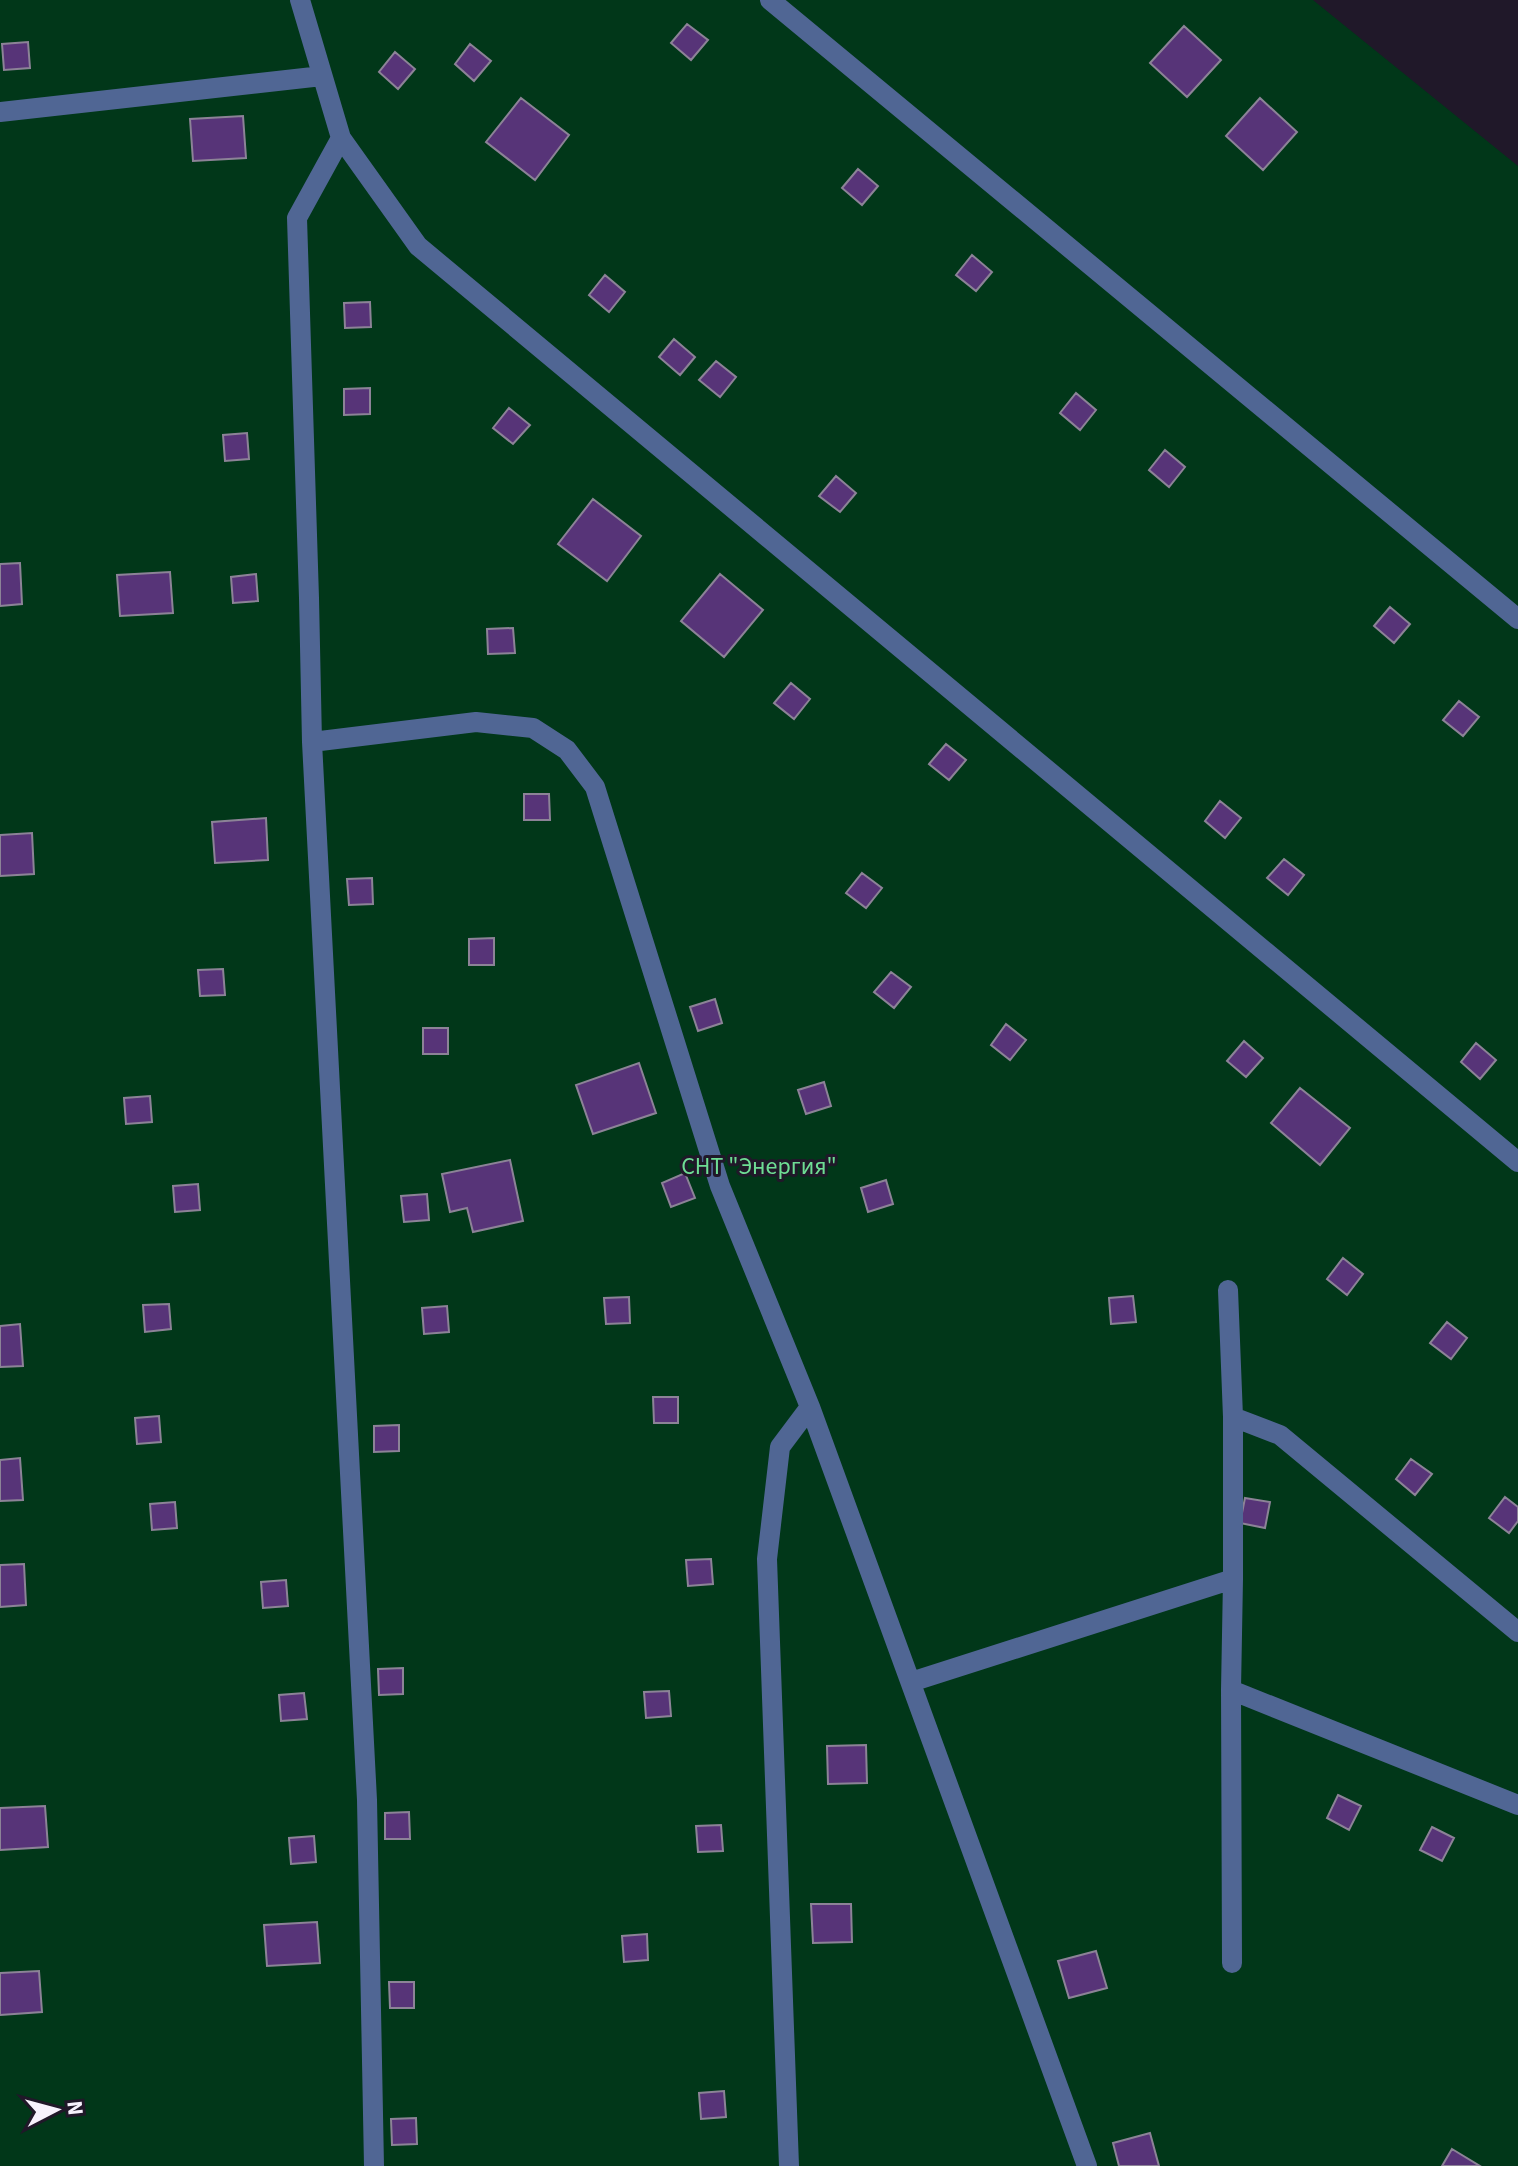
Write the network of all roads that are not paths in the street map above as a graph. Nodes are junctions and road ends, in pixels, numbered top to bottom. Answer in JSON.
{"nodes":[{"id":1,"x":300,"y":0,"type":"edge"},
{"id":2,"x":770,"y":0,"type":"edge"},
{"id":3,"x":322,"y":76,"type":"junction"},
{"id":4,"x":0,"y":112,"type":"edge"},
{"id":5,"x":341,"y":138,"type":"junction"},
{"id":6,"x":1518,"y":619,"type":"edge"},
{"id":7,"x":312,"y":742,"type":"junction"},
{"id":8,"x":1518,"y":1162,"type":"edge"},
{"id":9,"x":1228,"y":1290,"type":"dead end"},
{"id":10,"x":810,"y":1407,"type":"junction"},
{"id":11,"x":1233,"y":1417,"type":"junction"},
{"id":12,"x":1233,"y":1579,"type":"junction"},
{"id":13,"x":1518,"y":1632,"type":"edge"},
{"id":14,"x":911,"y":1682,"type":"junction"},
{"id":15,"x":1231,"y":1690,"type":"junction"},
{"id":16,"x":1518,"y":1805,"type":"edge"},
{"id":17,"x":1232,"y":1963,"type":"dead end"},
{"id":18,"x":374,"y":2166,"type":"edge"},
{"id":19,"x":789,"y":2166,"type":"edge"},
{"id":20,"x":1087,"y":2166,"type":"edge"}],
"edges":[{"from":1,"to":3,"type":"lane"},
{"from":2,"to":6,"type":"lane"},
{"from":3,"to":4,"type":"lane"},
{"from":3,"to":5,"type":"lane"},
{"from":5,"to":7,"type":"lane"},
{"from":5,"to":8,"type":"lane"},
{"from":7,"to":10,"type":"lane"},
{"from":7,"to":18,"type":"lane"},
{"from":9,"to":11,"type":"lane"},
{"from":10,"to":14,"type":"lane"},
{"from":10,"to":19,"type":"lane"},
{"from":11,"to":12,"type":"lane"},
{"from":11,"to":13,"type":"lane"},
{"from":12,"to":14,"type":"lane"},
{"from":12,"to":15,"type":"lane"},
{"from":14,"to":20,"type":"lane"},
{"from":15,"to":16,"type":"lane"},
{"from":15,"to":17,"type":"lane"}]}
